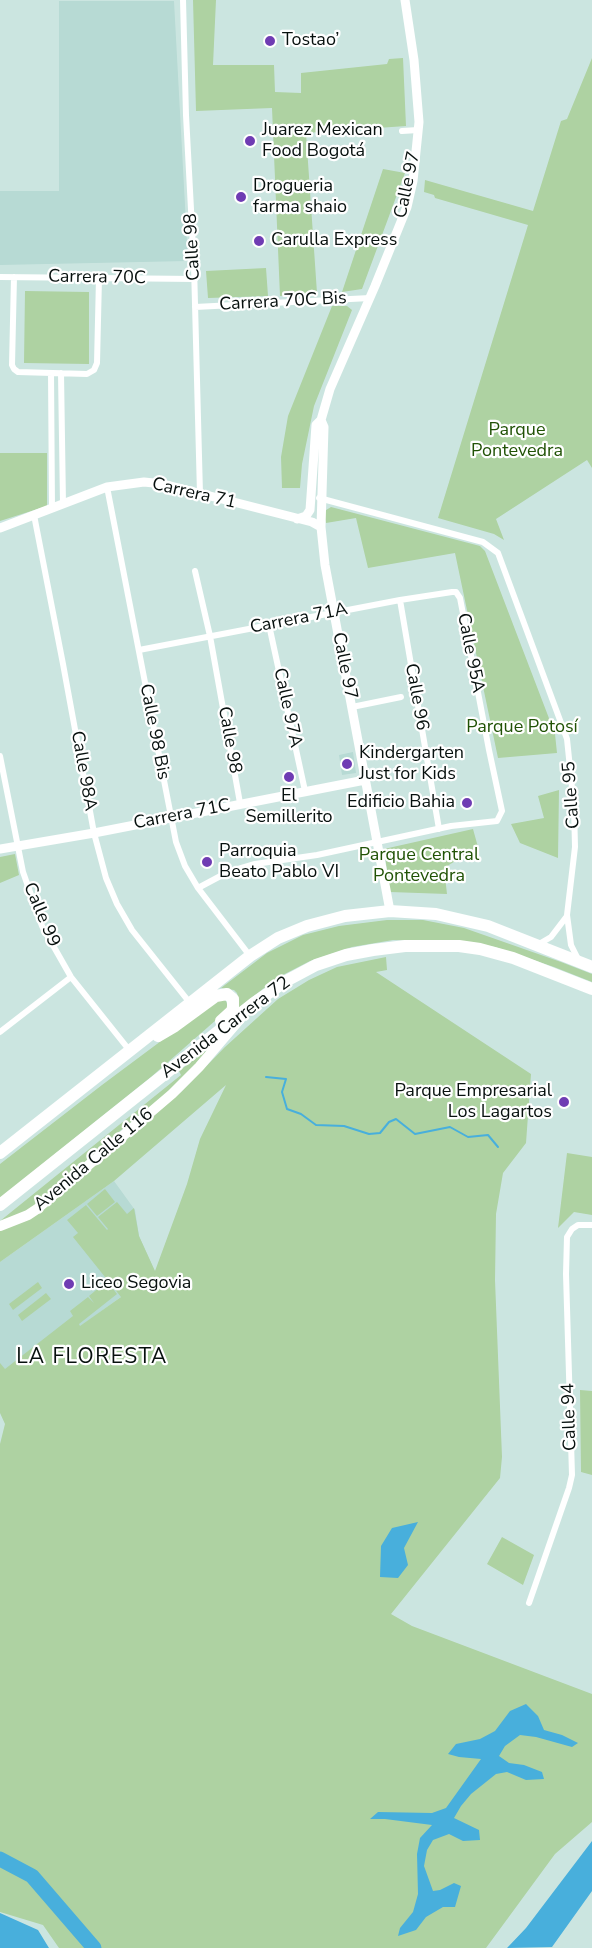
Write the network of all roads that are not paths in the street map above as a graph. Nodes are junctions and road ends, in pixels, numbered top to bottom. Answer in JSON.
{"nodes":[{"id":1,"x":183,"y":0,"type":"edge"},
{"id":2,"x":407,"y":2,"type":"edge"},
{"id":3,"x":418,"y":130,"type":"junction"},
{"id":4,"x":402,"y":131,"type":"dead end"},
{"id":5,"x":0,"y":277,"type":"edge"},
{"id":6,"x":14,"y":277,"type":"junction"},
{"id":7,"x":99,"y":278,"type":"junction"},
{"id":8,"x":195,"y":279,"type":"junction"},
{"id":9,"x":370,"y":298,"type":"junction"},
{"id":10,"x":195,"y":306,"type":"junction"},
{"id":11,"x":51,"y":373,"type":"junction"},
{"id":12,"x":61,"y":373,"type":"junction"},
{"id":13,"x":321,"y":420,"type":"junction"},
{"id":14,"x":107,"y":487,"type":"junction"},
{"id":15,"x":200,"y":494,"type":"junction"},
{"id":16,"x":309,"y":495,"type":"junction"},
{"id":17,"x":321,"y":498,"type":"junction"},
{"id":18,"x":63,"y":504,"type":"junction"},
{"id":19,"x":52,"y":508,"type":"junction"},
{"id":20,"x":34,"y":515,"type":"junction"},
{"id":21,"x":297,"y":519,"type":"junction"},
{"id":22,"x":321,"y":527,"type":"junction"},
{"id":23,"x":0,"y":528,"type":"edge"},
{"id":24,"x":195,"y":571,"type":"dead end"},
{"id":25,"x":458,"y":595,"type":"joint"},
{"id":26,"x":400,"y":600,"type":"junction"},
{"id":27,"x":334,"y":612,"type":"junction"},
{"id":28,"x":269,"y":625,"type":"junction"},
{"id":29,"x":210,"y":636,"type":"junction"},
{"id":30,"x":139,"y":650,"type":"junction"},
{"id":31,"x":401,"y":697,"type":"dead end"},
{"id":32,"x":352,"y":707,"type":"junction"},
{"id":33,"x":0,"y":756,"type":"edge"},
{"id":34,"x":365,"y":780,"type":"junction"},
{"id":35,"x":305,"y":791,"type":"junction"},
{"id":36,"x":240,"y":803,"type":"junction"},
{"id":37,"x":170,"y":817,"type":"junction"},
{"id":38,"x":440,"y":829,"type":"junction"},
{"id":39,"x":94,"y":833,"type":"junction"},
{"id":40,"x":377,"y":843,"type":"junction"},
{"id":41,"x":17,"y":846,"type":"junction"},
{"id":42,"x":0,"y":849,"type":"edge"},
{"id":43,"x":198,"y":888,"type":"junction"},
{"id":44,"x":390,"y":911,"type":"junction"},
{"id":45,"x":567,"y":915,"type":"junction"},
{"id":46,"x":537,"y":945,"type":"junction"},
{"id":47,"x":250,"y":956,"type":"junction"},
{"id":48,"x":586,"y":964,"type":"edge"},
{"id":49,"x":71,"y":977,"type":"junction"},
{"id":50,"x":592,"y":989,"type":"edge"},
{"id":51,"x":190,"y":1003,"type":"junction"},
{"id":52,"x":254,"y":1003,"type":"junction"},
{"id":53,"x":0,"y":1031,"type":"edge"},
{"id":54,"x":130,"y":1051,"type":"junction"},
{"id":55,"x":182,"y":1060,"type":"junction"},
{"id":56,"x":0,"y":1153,"type":"edge"},
{"id":57,"x":0,"y":1205,"type":"edge"},
{"id":58,"x":592,"y":1225,"type":"edge"},
{"id":59,"x":0,"y":1226,"type":"edge"},
{"id":60,"x":529,"y":1603,"type":"dead end"}],
"edges":[{"from":1,"to":8,"type":"street","name":"Calle 98"},
{"from":2,"to":3,"type":"street","name":"Calle 97"},
{"from":3,"to":4,"type":"street"},
{"from":3,"to":9,"type":"street","name":"Calle 97"},
{"from":5,"to":6,"type":"street","name":"Carrera 70C"},
{"from":6,"to":7,"type":"street","name":"Carrera 70C"},
{"from":6,"to":11,"type":"street"},
{"from":7,"to":8,"type":"street","name":"Carrera 70C"},
{"from":7,"to":12,"type":"street"},
{"from":8,"to":10,"type":"street","name":"Calle 98"},
{"from":9,"to":10,"type":"street","name":"Carrera 70C Bis"},
{"from":9,"to":13,"type":"street","name":"Calle 97"},
{"from":10,"to":15,"type":"street","name":"Calle 98"},
{"from":11,"to":12,"type":"street"},
{"from":11,"to":19,"type":"street"},
{"from":12,"to":18,"type":"street"},
{"from":13,"to":16,"type":"street","name":"Calle 97"},
{"from":13,"to":17,"type":"street","name":"Calle 97"},
{"from":14,"to":15,"type":"street","name":"Carrera 71"},
{"from":14,"to":18,"type":"street","name":"Carrera 71"},
{"from":14,"to":30,"type":"street","name":"Calle 98 Bis"},
{"from":15,"to":21,"type":"street","name":"Carrera 71"},
{"from":16,"to":17,"type":"street"},
{"from":16,"to":21,"type":"street","name":"Calle 97"},
{"from":17,"to":22,"type":"street","name":"Calle 97"},
{"from":17,"to":45,"type":"street","name":"Calle 95"},
{"from":18,"to":19,"type":"street","name":"Carrera 71"},
{"from":19,"to":20,"type":"street","name":"Carrera 71"},
{"from":20,"to":23,"type":"street","name":"Carrera 71"},
{"from":20,"to":39,"type":"street","name":"Calle 98A"},
{"from":21,"to":22,"type":"street","name":"Carrera 71"},
{"from":22,"to":27,"type":"street","name":"Calle 97"},
{"from":24,"to":29,"type":"street","name":"Calle 98"},
{"from":25,"to":26,"type":"street","name":"Carrera 71A"},
{"from":25,"to":38,"type":"street","name":"Calle 95A"},
{"from":26,"to":27,"type":"street","name":"Carrera 71A"},
{"from":26,"to":38,"type":"street","name":"Calle 96"},
{"from":27,"to":28,"type":"street","name":"Carrera 71A"},
{"from":27,"to":32,"type":"street","name":"Calle 97"},
{"from":28,"to":29,"type":"street","name":"Carrera 71A"},
{"from":28,"to":35,"type":"street","name":"Calle 97A"},
{"from":29,"to":30,"type":"street","name":"Carrera 71A"},
{"from":29,"to":36,"type":"street","name":"Calle 98"},
{"from":30,"to":37,"type":"street","name":"Calle 98 Bis"},
{"from":31,"to":32,"type":"street"},
{"from":32,"to":34,"type":"street","name":"Calle 97"},
{"from":33,"to":41,"type":"street","name":"Calle 99"},
{"from":34,"to":35,"type":"street","name":"Carrera 71C"},
{"from":34,"to":40,"type":"street","name":"Calle 97"},
{"from":35,"to":36,"type":"street","name":"Carrera 71C"},
{"from":36,"to":37,"type":"street","name":"Carrera 71C"},
{"from":37,"to":39,"type":"street","name":"Carrera 71C"},
{"from":37,"to":43,"type":"street","name":"Calle 98 Bis"},
{"from":38,"to":40,"type":"street"},
{"from":39,"to":41,"type":"street","name":"Carrera 71C"},
{"from":39,"to":51,"type":"street","name":"Calle 98A"},
{"from":40,"to":43,"type":"street"},
{"from":40,"to":44,"type":"street","name":"Calle 97"},
{"from":41,"to":42,"type":"street","name":"Carrera 71C"},
{"from":41,"to":49,"type":"street","name":"Calle 99"},
{"from":43,"to":47,"type":"street","name":"Calle 98 Bis"},
{"from":44,"to":46,"type":"highway"},
{"from":44,"to":47,"type":"highway"},
{"from":45,"to":46,"type":"street"},
{"from":45,"to":48,"type":"street","name":"Calle 95"},
{"from":46,"to":48,"type":"highway"},
{"from":47,"to":51,"type":"highway"},
{"from":49,"to":53,"type":"street"},
{"from":49,"to":54,"type":"street","name":"Calle 99"},
{"from":50,"to":52,"type":"highway","name":"Avenida Carrera 72"},
{"from":51,"to":54,"type":"highway"},
{"from":52,"to":55,"type":"highway","name":"Avenida Carrera 72"},
{"from":52,"to":59,"type":"main road","name":"Avenida Calle 116"},
{"from":54,"to":55,"type":"highway"},
{"from":54,"to":56,"type":"highway"},
{"from":55,"to":57,"type":"highway","name":"Avenida Carrera 72"},
{"from":58,"to":60,"type":"street","name":"Calle 94"}]}
